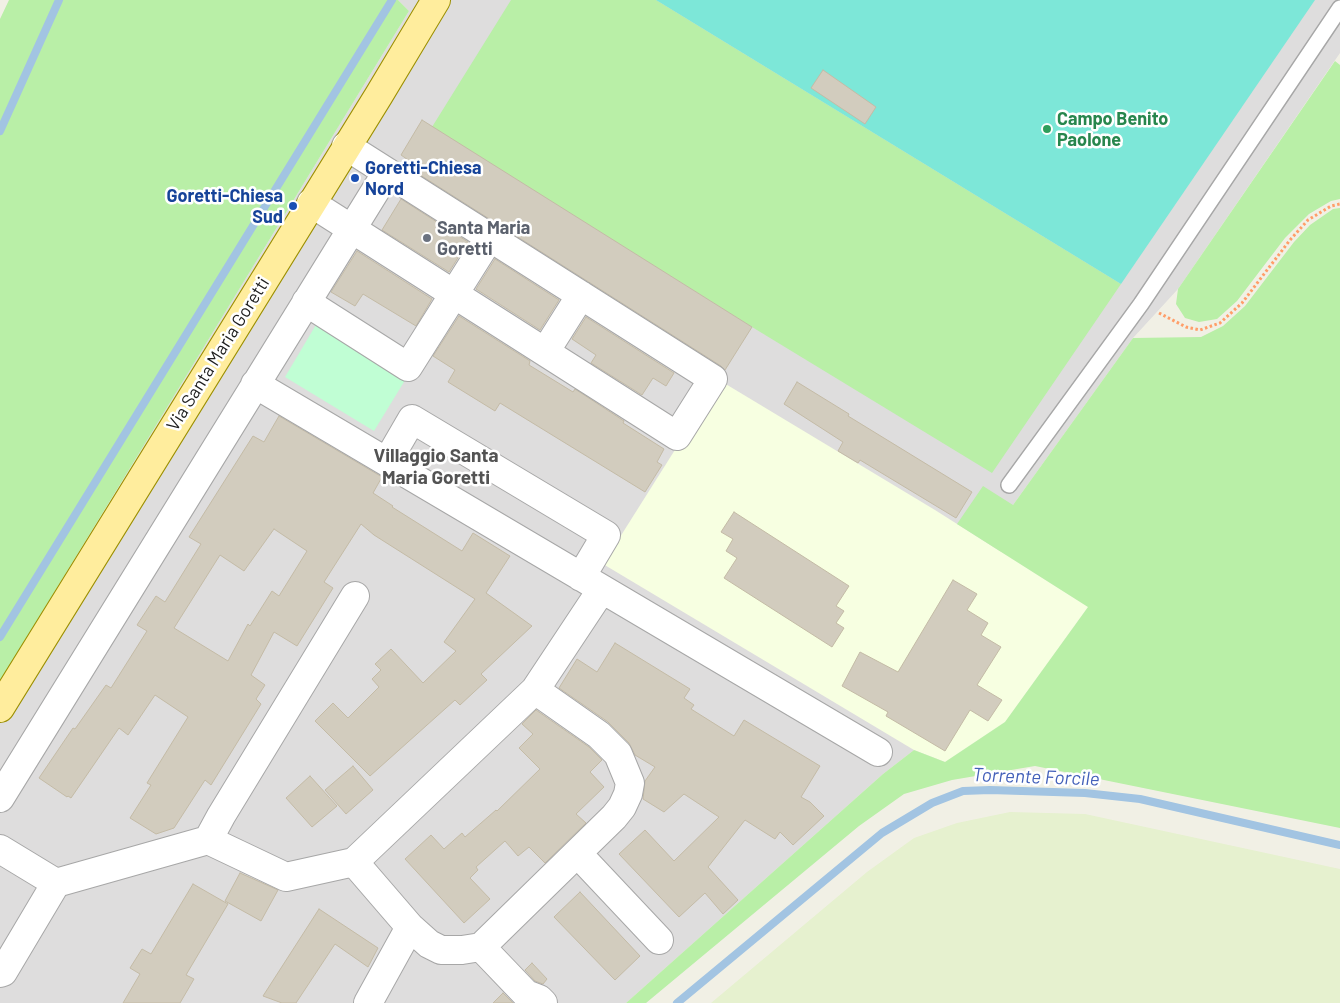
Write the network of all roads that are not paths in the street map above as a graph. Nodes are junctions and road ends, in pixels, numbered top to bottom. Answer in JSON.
{"nodes":[{"id":1,"x":436,"y":0,"type":"edge"},
{"id":2,"x":1340,"y":8,"type":"edge"},
{"id":3,"x":346,"y":146,"type":"junction"},
{"id":4,"x":387,"y":172,"type":"junction"},
{"id":5,"x":311,"y":204,"type":"junction"},
{"id":6,"x":351,"y":229,"type":"junction"},
{"id":7,"x":490,"y":237,"type":"junction"},
{"id":8,"x":454,"y":294,"type":"junction"},
{"id":9,"x":581,"y":295,"type":"junction"},
{"id":10,"x":306,"y":302,"type":"junction"},
{"id":11,"x":544,"y":352,"type":"junction"},
{"id":12,"x":256,"y":384,"type":"junction"},
{"id":13,"x":387,"y":462,"type":"junction"},
{"id":14,"x":1010,"y":485,"type":"dead end"},
{"id":15,"x":591,"y":583,"type":"junction"},
{"id":16,"x":355,"y":596,"type":"dead end"},
{"id":17,"x":535,"y":690,"type":"junction"},
{"id":18,"x":0,"y":708,"type":"edge"},
{"id":19,"x":878,"y":752,"type":"dead end"},
{"id":20,"x":0,"y":798,"type":"edge"},
{"id":21,"x":208,"y":840,"type":"junction"},
{"id":22,"x":0,"y":849,"type":"edge"},
{"id":23,"x":578,"y":854,"type":"junction"},
{"id":24,"x":354,"y":862,"type":"junction"},
{"id":25,"x":56,"y":883,"type":"junction"},
{"id":26,"x":410,"y":926,"type":"junction"},
{"id":27,"x":659,"y":940,"type":"dead end"},
{"id":28,"x":481,"y":948,"type":"junction"},
{"id":29,"x":0,"y":973,"type":"edge"},
{"id":30,"x":368,"y":1003,"type":"edge"},
{"id":31,"x":543,"y":1003,"type":"edge"}],
"edges":[{"from":1,"to":3,"type":"main road","name":"Via Santa Maria Goretti"},
{"from":2,"to":14,"type":"lane"},
{"from":3,"to":4,"type":"street"},
{"from":3,"to":5,"type":"main road","name":"Via Santa Maria Goretti"},
{"from":4,"to":6,"type":"street"},
{"from":4,"to":7,"type":"street"},
{"from":5,"to":6,"type":"street"},
{"from":5,"to":18,"type":"main road","name":"Via Santa Maria Goretti"},
{"from":6,"to":8,"type":"street"},
{"from":6,"to":10,"type":"street"},
{"from":7,"to":8,"type":"street"},
{"from":7,"to":9,"type":"street"},
{"from":8,"to":10,"type":"street"},
{"from":8,"to":11,"type":"street"},
{"from":9,"to":11,"type":"street"},
{"from":9,"to":11,"type":"street"},
{"from":10,"to":12,"type":"street"},
{"from":12,"to":13,"type":"street"},
{"from":12,"to":20,"type":"street"},
{"from":13,"to":15,"type":"street"},
{"from":13,"to":15,"type":"street"},
{"from":15,"to":17,"type":"street"},
{"from":15,"to":19,"type":"street"},
{"from":16,"to":21,"type":"street"},
{"from":17,"to":23,"type":"street"},
{"from":17,"to":24,"type":"street"},
{"from":21,"to":24,"type":"street"},
{"from":21,"to":25,"type":"street"},
{"from":22,"to":25,"type":"street"},
{"from":23,"to":27,"type":"street"},
{"from":23,"to":28,"type":"street"},
{"from":24,"to":26,"type":"street"},
{"from":25,"to":29,"type":"street"},
{"from":26,"to":28,"type":"street"},
{"from":26,"to":30,"type":"street"},
{"from":28,"to":31,"type":"street"}]}
